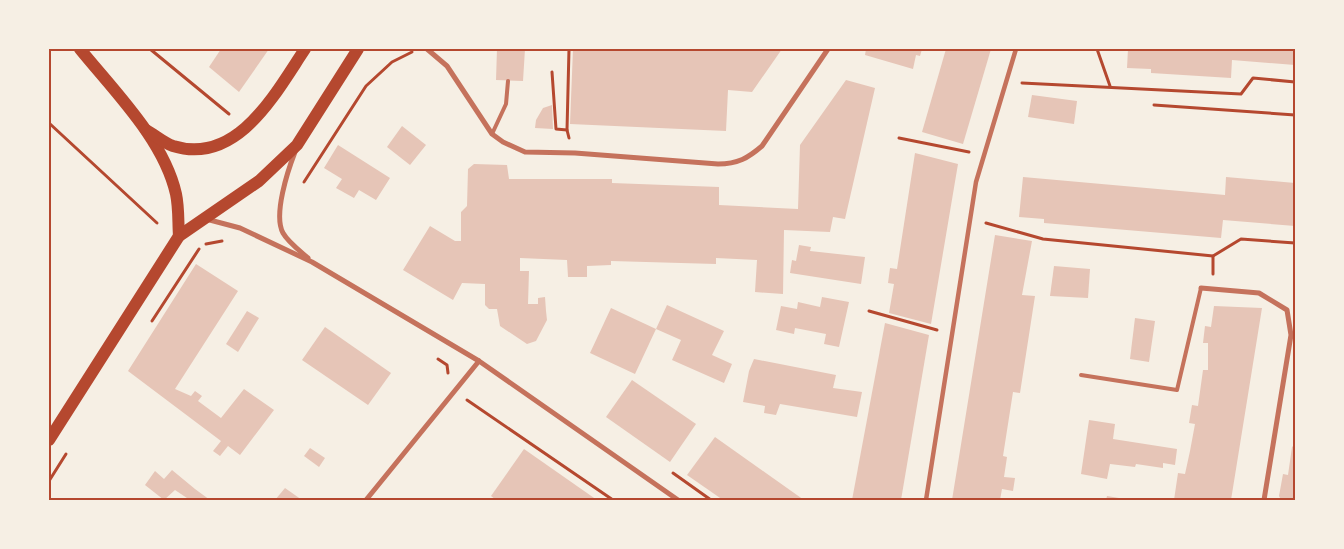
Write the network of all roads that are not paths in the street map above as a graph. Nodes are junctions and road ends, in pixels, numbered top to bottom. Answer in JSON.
{"nodes":[{"id":1,"x":80,"y":49,"type":"edge"},
{"id":2,"x":305,"y":49,"type":"edge"},
{"id":3,"x":358,"y":49,"type":"edge"},
{"id":4,"x":427,"y":49,"type":"edge"},
{"id":5,"x":828,"y":49,"type":"edge"},
{"id":6,"x":1016,"y":49,"type":"edge"},
{"id":7,"x":508,"y":81,"type":"dead end"},
{"id":8,"x":144,"y":129,"type":"junction"},
{"id":9,"x":492,"y":134,"type":"junction"},
{"id":10,"x":297,"y":145,"type":"junction"},
{"id":11,"x":205,"y":219,"type":"junction"},
{"id":12,"x":179,"y":236,"type":"junction"},
{"id":13,"x":312,"y":262,"type":"junction"},
{"id":14,"x":1201,"y":288,"type":"joint"},
{"id":15,"x":479,"y":361,"type":"junction"},
{"id":16,"x":1081,"y":375,"type":"dead end"},
{"id":17,"x":49,"y":440,"type":"edge"},
{"id":18,"x":366,"y":500,"type":"edge"},
{"id":19,"x":678,"y":500,"type":"edge"},
{"id":20,"x":926,"y":500,"type":"edge"},
{"id":21,"x":1264,"y":500,"type":"edge"}],
"edges":[{"from":1,"to":8,"type":"main road"},
{"from":2,"to":8,"type":"main road"},
{"from":3,"to":10,"type":"main road"},
{"from":4,"to":9,"type":"street"},
{"from":5,"to":9,"type":"street"},
{"from":6,"to":20,"type":"street"},
{"from":7,"to":9,"type":"lane"},
{"from":8,"to":12,"type":"main road"},
{"from":10,"to":11,"type":"main road"},
{"from":10,"to":13,"type":"street"},
{"from":11,"to":12,"type":"main road"},
{"from":11,"to":13,"type":"street"},
{"from":12,"to":17,"type":"main road"},
{"from":13,"to":15,"type":"street"},
{"from":14,"to":16,"type":"lane"},
{"from":14,"to":21,"type":"street"},
{"from":15,"to":18,"type":"street"},
{"from":15,"to":19,"type":"street"}]}
